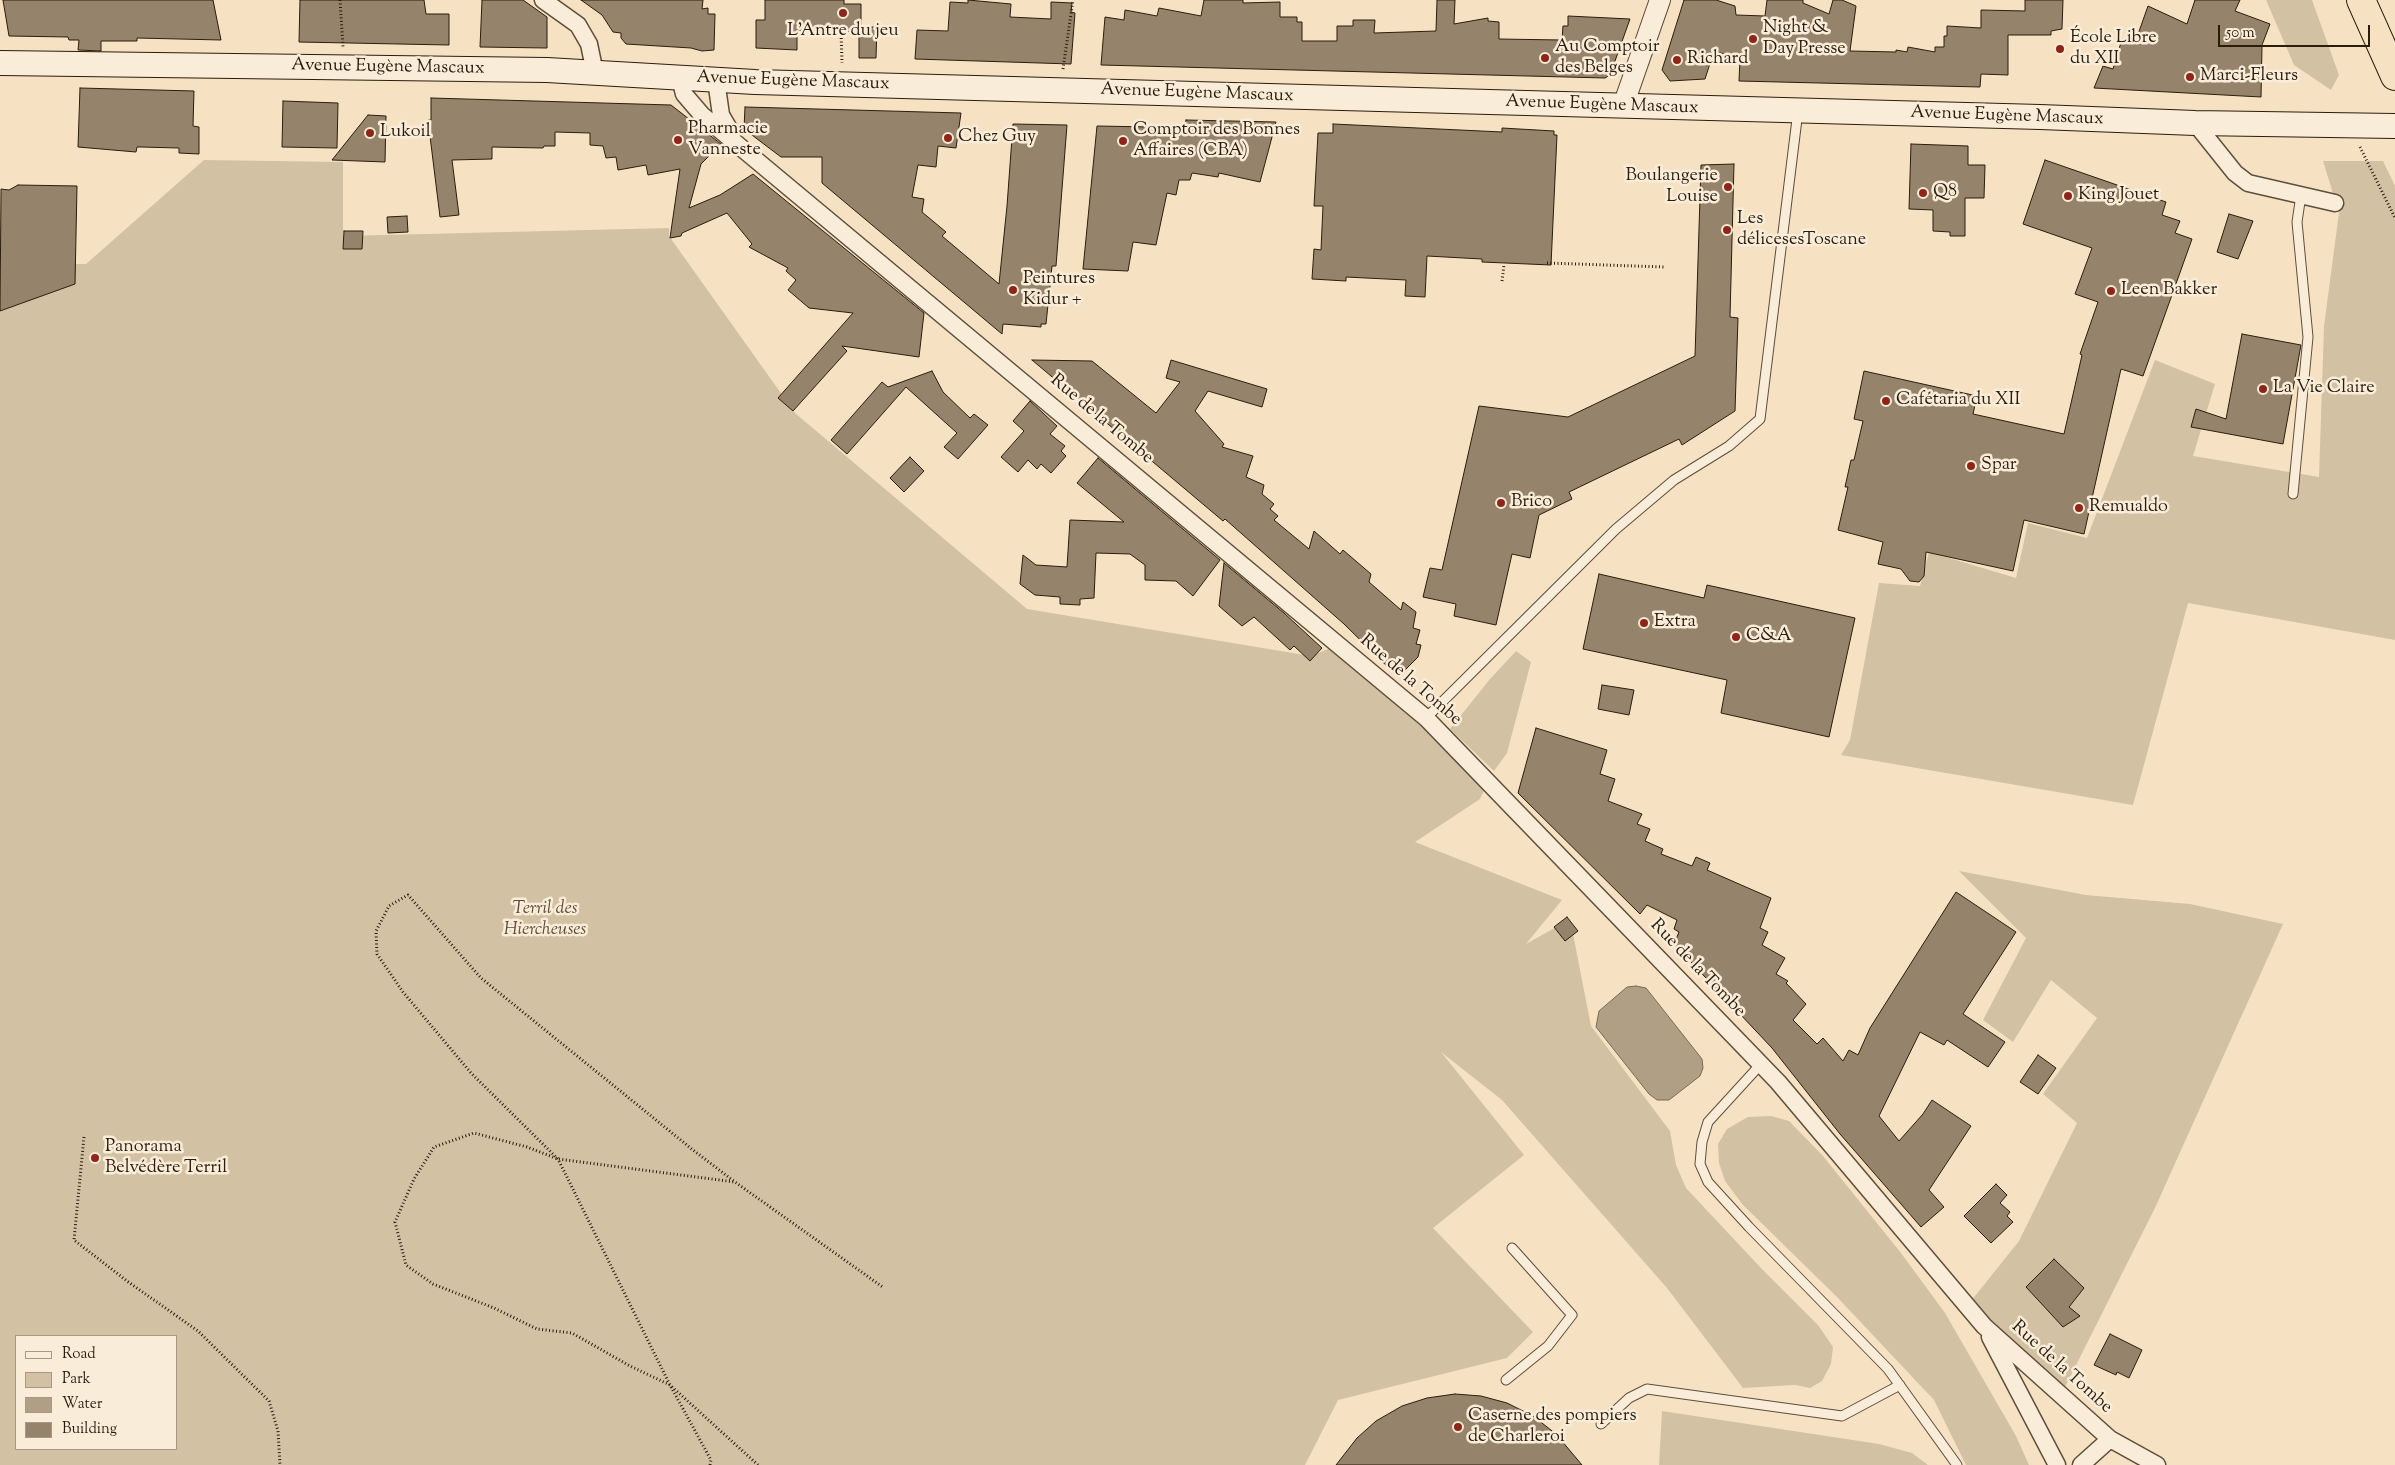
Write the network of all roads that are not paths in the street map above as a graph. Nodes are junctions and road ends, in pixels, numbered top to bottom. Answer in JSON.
{"nodes":[{"id":1,"x":544,"y":0,"type":"edge"},
{"id":2,"x":1660,"y":0,"type":"edge"},
{"id":3,"x":2361,"y":0,"type":"edge"},
{"id":4,"x":0,"y":63,"type":"edge"},
{"id":5,"x":2393,"y":72,"type":"edge"},
{"id":6,"x":595,"y":73,"type":"junction"},
{"id":7,"x":680,"y":78,"type":"junction"},
{"id":8,"x":716,"y":80,"type":"junction"},
{"id":9,"x":1623,"y":106,"type":"junction"},
{"id":10,"x":1798,"y":111,"type":"junction"},
{"id":11,"x":2195,"y":123,"type":"junction"},
{"id":12,"x":2395,"y":126,"type":"edge"},
{"id":13,"x":738,"y":142,"type":"junction"},
{"id":14,"x":2301,"y":195,"type":"junction"},
{"id":15,"x":2335,"y":203,"type":"dead end"},
{"id":16,"x":2293,"y":494,"type":"dead end"},
{"id":17,"x":1426,"y":718,"type":"junction"},
{"id":18,"x":1761,"y":1064,"type":"junction"},
{"id":19,"x":1512,"y":1248,"type":"dead end"},
{"id":20,"x":1984,"y":1326,"type":"junction"},
{"id":21,"x":1506,"y":1380,"type":"dead end"},
{"id":22,"x":1900,"y":1385,"type":"junction"},
{"id":23,"x":1601,"y":1424,"type":"dead end"},
{"id":24,"x":2110,"y":1439,"type":"junction"},
{"id":25,"x":1957,"y":1465,"type":"edge"},
{"id":26,"x":2057,"y":1465,"type":"edge"},
{"id":27,"x":2081,"y":1465,"type":"edge"},
{"id":28,"x":2157,"y":1465,"type":"edge"}],
"edges":[{"from":1,"to":6,"type":"street"},
{"from":2,"to":9,"type":"street"},
{"from":3,"to":5,"type":"highway"},
{"from":4,"to":6,"type":"main road","name":"Avenue Eugène Mascaux"},
{"from":6,"to":7,"type":"main road","name":"Avenue Eugène Mascaux"},
{"from":7,"to":8,"type":"main road","name":"Avenue Eugène Mascaux"},
{"from":7,"to":13,"type":"street","name":"Rue de la Tombe"},
{"from":8,"to":9,"type":"main road","name":"Avenue Eugène Mascaux"},
{"from":8,"to":13,"type":"street","name":"Rue de la Tombe"},
{"from":9,"to":10,"type":"main road","name":"Avenue Eugène Mascaux"},
{"from":10,"to":11,"type":"main road","name":"Avenue Eugène Mascaux"},
{"from":10,"to":17,"type":"lane"},
{"from":11,"to":12,"type":"main road","name":"Avenue Eugène Mascaux"},
{"from":11,"to":14,"type":"street"},
{"from":13,"to":17,"type":"street","name":"Rue de la Tombe"},
{"from":14,"to":15,"type":"street"},
{"from":14,"to":16,"type":"lane"},
{"from":17,"to":18,"type":"street","name":"Rue de la Tombe"},
{"from":18,"to":20,"type":"street","name":"Rue de la Tombe"},
{"from":18,"to":22,"type":"lane"},
{"from":19,"to":21,"type":"lane"},
{"from":20,"to":24,"type":"street","name":"Rue de la Tombe"},
{"from":20,"to":26,"type":"street","name":"Rue de la Tombe"},
{"from":22,"to":23,"type":"lane"},
{"from":22,"to":25,"type":"lane"},
{"from":24,"to":27,"type":"street","name":"Rue de la Tombe"},
{"from":24,"to":28,"type":"street","name":"Rue de la Tombe"}]}
